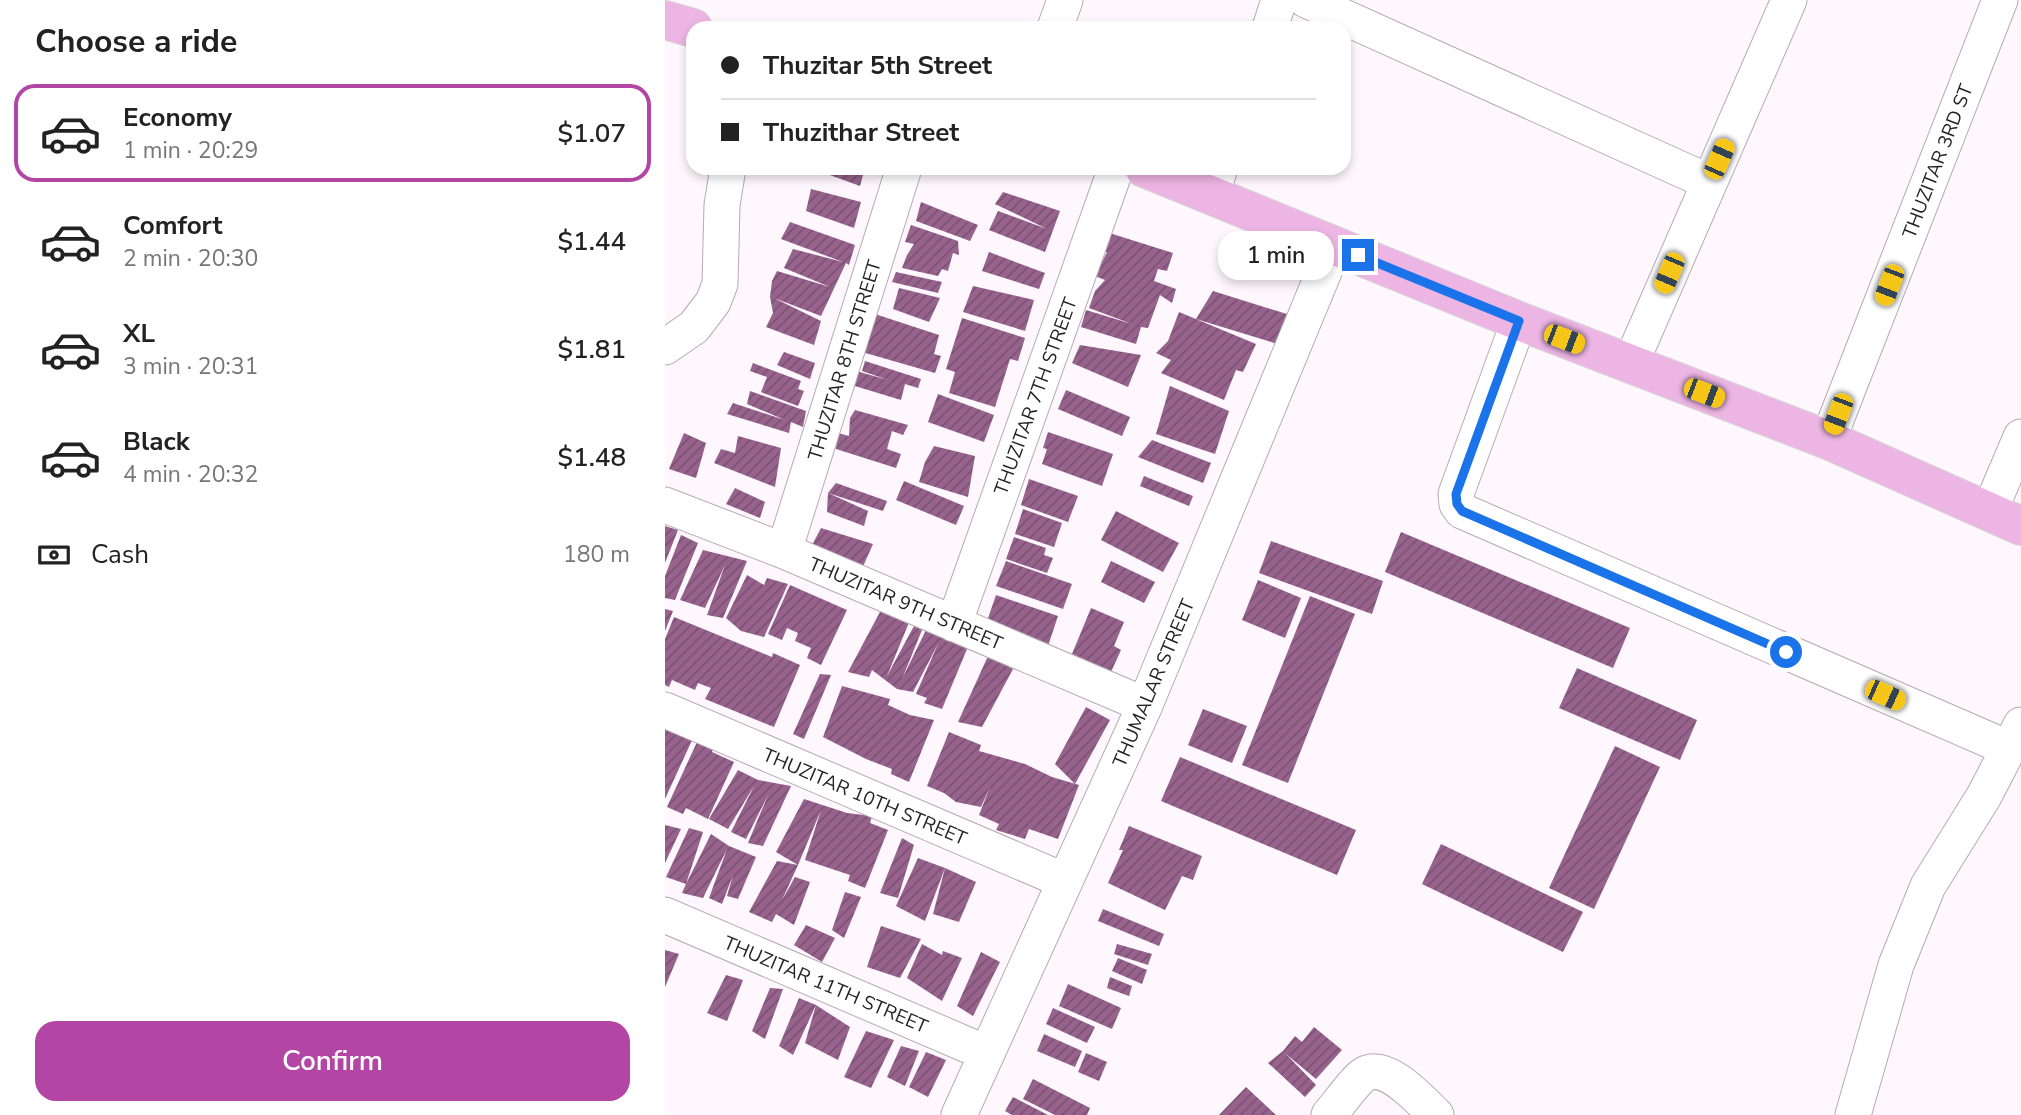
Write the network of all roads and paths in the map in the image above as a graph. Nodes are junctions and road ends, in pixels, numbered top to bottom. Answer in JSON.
{"nodes":[{"id":1,"x":1065,"y":0,"type":"edge"},
{"id":2,"x":1279,"y":0,"type":"edge"},
{"id":3,"x":1306,"y":0,"type":"edge"},
{"id":4,"x":2000,"y":0,"type":"edge"},
{"id":5,"x":1787,"y":1,"type":"edge"},
{"id":6,"x":665,"y":20,"type":"edge"},
{"id":7,"x":1058,"y":21,"type":"edge"},
{"id":8,"x":1272,"y":21,"type":"edge"},
{"id":9,"x":686,"y":27,"type":"edge"},
{"id":10,"x":727,"y":175,"type":"edge"},
{"id":11,"x":902,"y":175,"type":"edge"},
{"id":12,"x":1114,"y":175,"type":"edge"},
{"id":13,"x":1180,"y":175,"type":"edge"},
{"id":14,"x":1216,"y":182,"type":"edge"},
{"id":15,"x":1709,"y":182,"type":"junction"},
{"id":16,"x":1335,"y":245,"type":"junction"},
{"id":17,"x":1519,"y":321,"type":"junction"},
{"id":18,"x":665,"y":347,"type":"edge"},
{"id":19,"x":1630,"y":365,"type":"junction"},
{"id":20,"x":2021,"y":437,"type":"edge"},
{"id":21,"x":1828,"y":440,"type":"junction"},
{"id":22,"x":665,"y":505,"type":"edge"},
{"id":23,"x":2005,"y":518,"type":"edge"},
{"id":24,"x":784,"y":551,"type":"junction"},
{"id":25,"x":954,"y":624,"type":"junction"},
{"id":26,"x":1145,"y":705,"type":"junction"},
{"id":27,"x":665,"y":710,"type":"edge"},
{"id":28,"x":2015,"y":737,"type":"edge"},
{"id":29,"x":1065,"y":881,"type":"junction"},
{"id":30,"x":665,"y":915,"type":"edge"},
{"id":31,"x":986,"y":1053,"type":"junction"},
{"id":32,"x":959,"y":1115,"type":"edge"},
{"id":33,"x":1329,"y":1115,"type":"edge"},
{"id":34,"x":1437,"y":1115,"type":"edge"},
{"id":35,"x":1853,"y":1115,"type":"edge"}],
"edges":[{"from":1,"to":7,"type":"street"},
{"from":2,"to":8,"type":"street"},
{"from":3,"to":15,"type":"street"},
{"from":4,"to":21,"type":"street","name":"THUZITAR 3RD ST"},
{"from":5,"to":15,"type":"street"},
{"from":6,"to":9,"type":"main road"},
{"from":10,"to":18,"type":"street"},
{"from":11,"to":24,"type":"street","name":"THUZITAR 8TH STREET"},
{"from":12,"to":25,"type":"street","name":"THUZITAR 7TH STREET"},
{"from":13,"to":14,"type":"main road"},
{"from":14,"to":16,"type":"main road"},
{"from":15,"to":19,"type":"street"},
{"from":16,"to":17,"type":"main road"},
{"from":16,"to":26,"type":"street","name":"THUMALAR STREET"},
{"from":17,"to":19,"type":"main road"},
{"from":17,"to":28,"type":"street"},
{"from":19,"to":21,"type":"main road"},
{"from":20,"to":23,"type":"street"},
{"from":21,"to":23,"type":"main road"},
{"from":22,"to":24,"type":"street","name":"THUZITAR 9TH STREET"},
{"from":24,"to":25,"type":"street","name":"THUZITAR 9TH STREET"},
{"from":25,"to":26,"type":"street","name":"THUZITAR 9TH STREET"},
{"from":26,"to":29,"type":"street","name":"THUMALAR STREET"},
{"from":27,"to":29,"type":"street","name":"THUZITAR 10TH STREET"},
{"from":28,"to":35,"type":"street"},
{"from":29,"to":31,"type":"street","name":"THUMALAR STREET"},
{"from":30,"to":31,"type":"street","name":"THUZITAR 11TH STREET"},
{"from":31,"to":32,"type":"street","name":"THUMALAR STREET"},
{"from":33,"to":34,"type":"street"}]}
